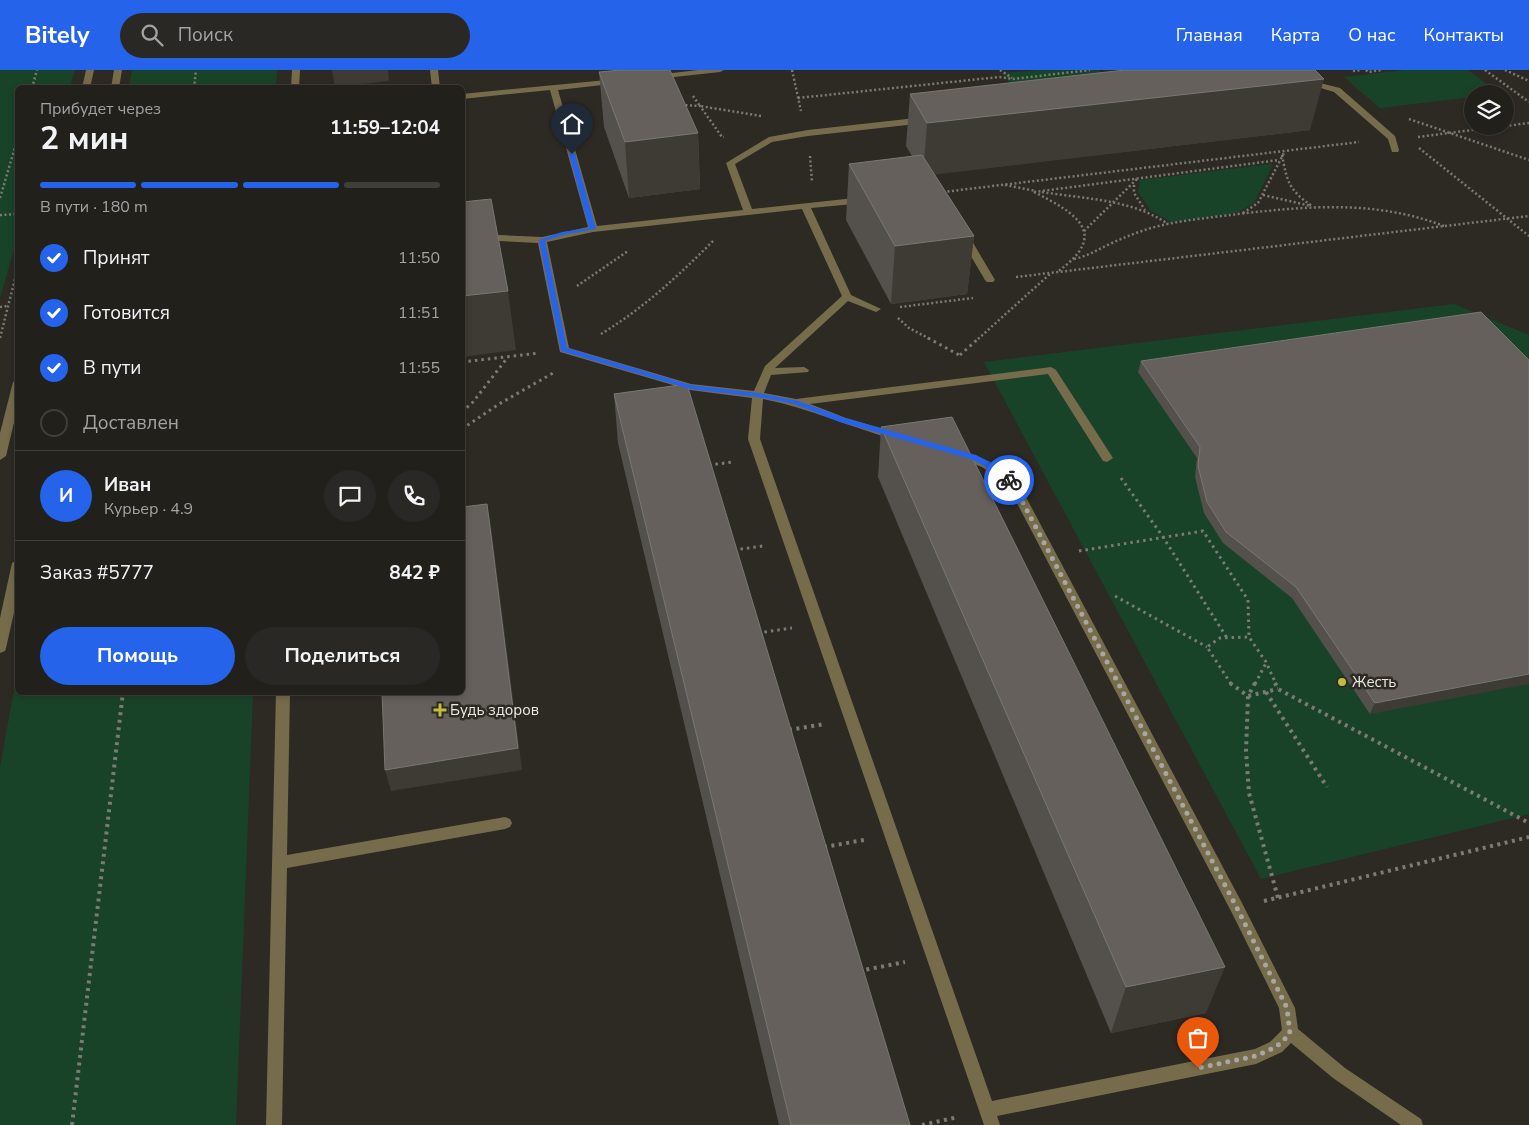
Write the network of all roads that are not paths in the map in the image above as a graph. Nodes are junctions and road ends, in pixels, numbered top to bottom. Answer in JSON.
{"nodes":[{"id":1,"x":90,"y":70,"type":"edge"},
{"id":2,"x":118,"y":70,"type":"edge"},
{"id":3,"x":296,"y":70,"type":"edge"},
{"id":4,"x":434,"y":70,"type":"edge"},
{"id":5,"x":720,"y":70,"type":"edge"},
{"id":6,"x":648,"y":78,"type":"edge"},
{"id":7,"x":629,"y":79,"type":"edge"},
{"id":8,"x":1300,"y":79,"type":"edge"},
{"id":9,"x":87,"y":85,"type":"edge"},
{"id":10,"x":116,"y":85,"type":"edge"},
{"id":11,"x":295,"y":85,"type":"edge"},
{"id":12,"x":436,"y":85,"type":"edge"},
{"id":13,"x":553,"y":88,"type":"junction"},
{"id":14,"x":465,"y":97,"type":"edge"},
{"id":15,"x":933,"y":119,"type":"edge"},
{"id":16,"x":1395,"y":150,"type":"dead end"},
{"id":17,"x":938,"y":192,"type":"edge"},
{"id":18,"x":871,"y":199,"type":"edge"},
{"id":19,"x":810,"y":206,"type":"junction"},
{"id":20,"x":748,"y":212,"type":"junction"},
{"id":21,"x":592,"y":229,"type":"junction"},
{"id":22,"x":542,"y":240,"type":"junction"},
{"id":23,"x":465,"y":242,"type":"edge"},
{"id":24,"x":990,"y":280,"type":"road end"},
{"id":25,"x":847,"y":297,"type":"junction"},
{"id":26,"x":876,"y":309,"type":"road end"},
{"id":27,"x":804,"y":370,"type":"dead end"},
{"id":28,"x":767,"y":372,"type":"junction"},
{"id":29,"x":15,"y":394,"type":"edge"},
{"id":30,"x":758,"y":395,"type":"junction"},
{"id":31,"x":795,"y":402,"type":"junction"},
{"id":32,"x":908,"y":438,"type":"edge"},
{"id":33,"x":946,"y":449,"type":"edge"},
{"id":34,"x":0,"y":456,"type":"edge"},
{"id":35,"x":1107,"y":458,"type":"road end"},
{"id":36,"x":15,"y":576,"type":"edge"},
{"id":37,"x":0,"y":648,"type":"edge"},
{"id":38,"x":283,"y":695,"type":"edge"},
{"id":39,"x":505,"y":823,"type":"dead end"},
{"id":40,"x":279,"y":862,"type":"junction"},
{"id":41,"x":1290,"y":1034,"type":"junction"},
{"id":42,"x":987,"y":1110,"type":"junction"},
{"id":43,"x":274,"y":1125,"type":"edge"},
{"id":44,"x":992,"y":1125,"type":"edge"},
{"id":45,"x":1415,"y":1125,"type":"edge"}],
"edges":[{"from":1,"to":9,"type":"street"},
{"from":2,"to":10,"type":"street"},
{"from":3,"to":11,"type":"street"},
{"from":4,"to":12,"type":"street"},
{"from":5,"to":6,"type":"street"},
{"from":7,"to":13,"type":"street"},
{"from":8,"to":16,"type":"street"},
{"from":13,"to":14,"type":"street"},
{"from":13,"to":21,"type":"street"},
{"from":15,"to":20,"type":"street"},
{"from":17,"to":24,"type":"street"},
{"from":18,"to":19,"type":"street"},
{"from":19,"to":20,"type":"street"},
{"from":19,"to":25,"type":"street"},
{"from":20,"to":21,"type":"street"},
{"from":21,"to":22,"type":"street"},
{"from":22,"to":23,"type":"street"},
{"from":22,"to":30,"type":"street"},
{"from":25,"to":26,"type":"street"},
{"from":25,"to":28,"type":"street"},
{"from":27,"to":28,"type":"street"},
{"from":28,"to":30,"type":"street"},
{"from":29,"to":34,"type":"street"},
{"from":30,"to":31,"type":"street"},
{"from":30,"to":42,"type":"street"},
{"from":31,"to":32,"type":"street"},
{"from":31,"to":35,"type":"street"},
{"from":33,"to":41,"type":"street"},
{"from":36,"to":37,"type":"street"},
{"from":38,"to":40,"type":"street"},
{"from":39,"to":40,"type":"street"},
{"from":40,"to":43,"type":"street"},
{"from":41,"to":42,"type":"street"},
{"from":41,"to":45,"type":"street"},
{"from":42,"to":44,"type":"street"}]}
